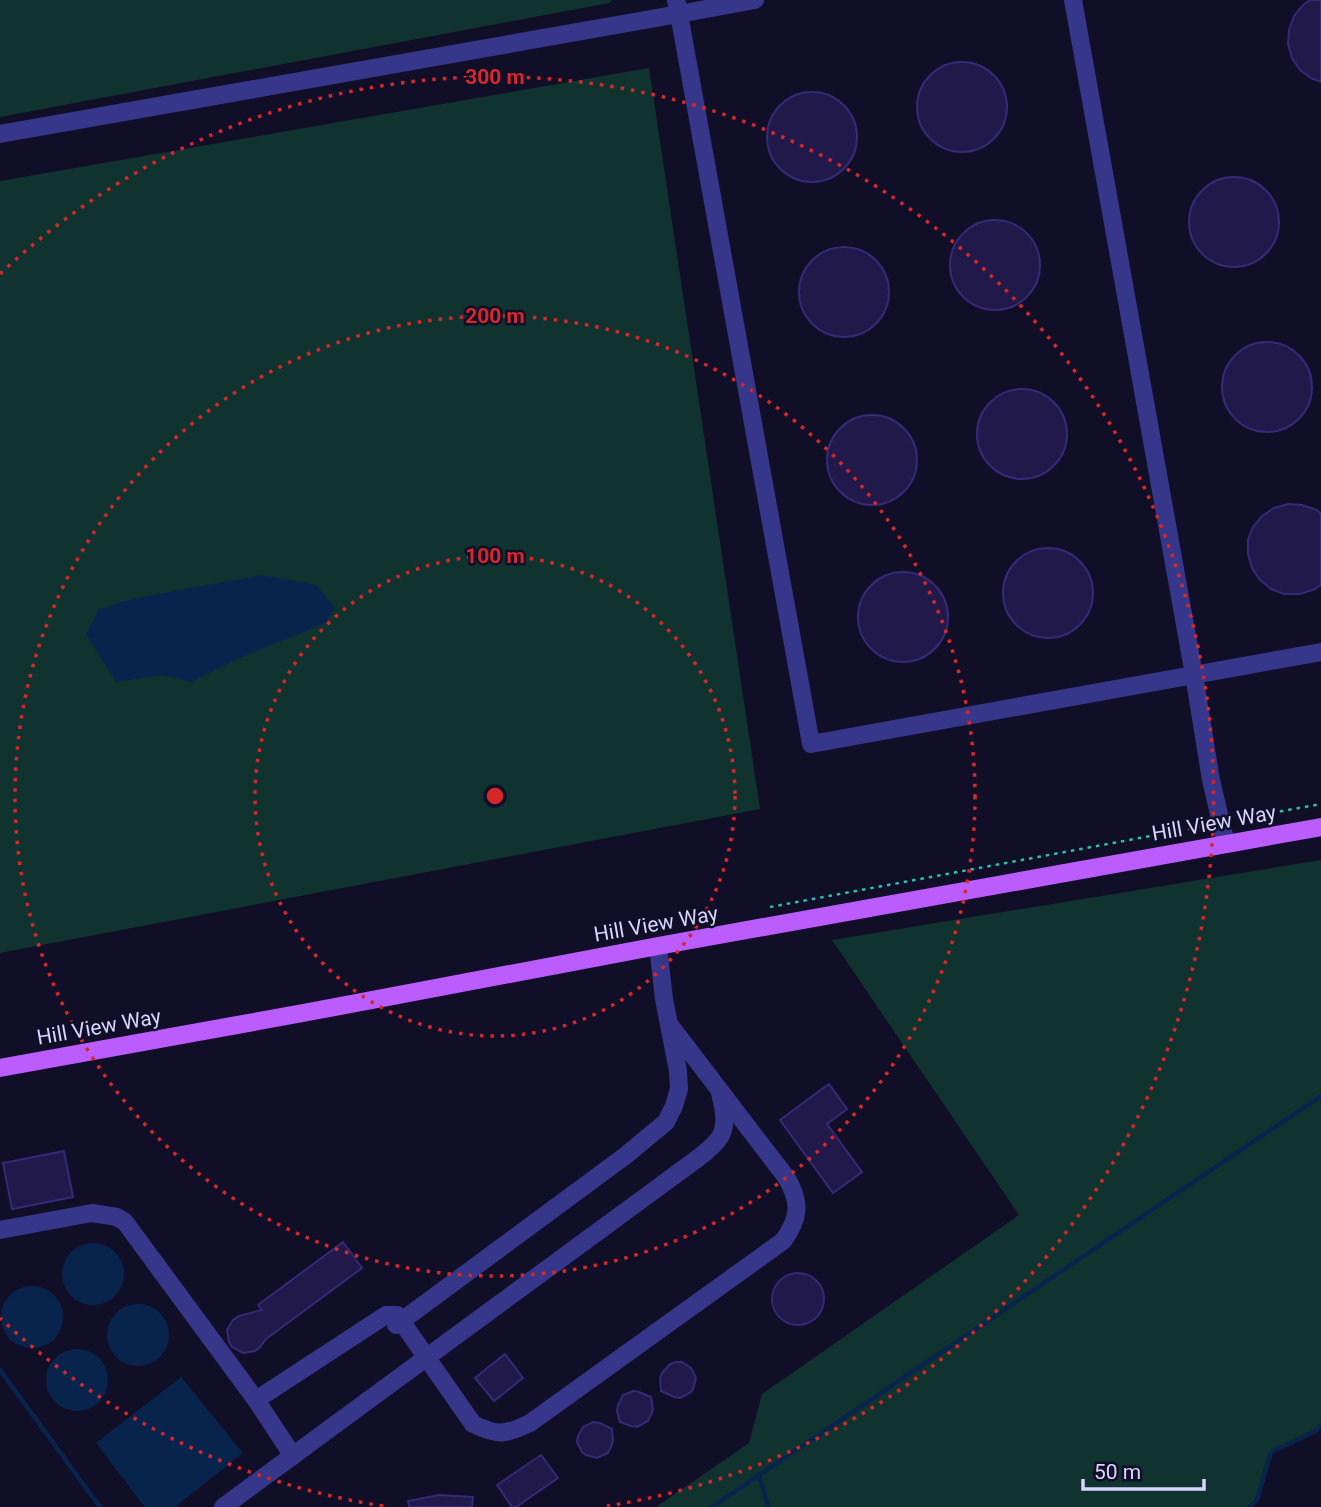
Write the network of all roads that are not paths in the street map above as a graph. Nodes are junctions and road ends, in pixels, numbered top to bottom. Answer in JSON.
{"nodes":[{"id":1,"x":755,"y":0,"type":"edge"},
{"id":2,"x":1073,"y":0,"type":"edge"},
{"id":3,"x":677,"y":7,"type":"edge"},
{"id":4,"x":0,"y":134,"type":"edge"},
{"id":5,"x":1321,"y":652,"type":"edge"},
{"id":6,"x":1194,"y":675,"type":"junction"},
{"id":7,"x":1321,"y":827,"type":"edge"},
{"id":8,"x":1226,"y":844,"type":"junction"},
{"id":9,"x":658,"y":946,"type":"junction"},
{"id":10,"x":669,"y":1024,"type":"junction"},
{"id":11,"x":0,"y":1068,"type":"edge"},
{"id":12,"x":718,"y":1088,"type":"junction"},
{"id":13,"x":0,"y":1230,"type":"edge"},
{"id":14,"x":398,"y":1323,"type":"junction"},
{"id":15,"x":426,"y":1358,"type":"junction"},
{"id":16,"x":256,"y":1400,"type":"junction"},
{"id":17,"x":293,"y":1456,"type":"junction"},
{"id":18,"x":223,"y":1507,"type":"edge"}],
"edges":[{"from":1,"to":3,"type":"lane"},
{"from":2,"to":6,"type":"lane"},
{"from":3,"to":4,"type":"lane"},
{"from":3,"to":6,"type":"lane"},
{"from":5,"to":6,"type":"lane"},
{"from":6,"to":8,"type":"lane"},
{"from":7,"to":8,"type":"main road","name":"Hill View Way"},
{"from":8,"to":9,"type":"main road","name":"Hill View Way"},
{"from":9,"to":10,"type":"lane"},
{"from":9,"to":11,"type":"main road","name":"Hill View Way"},
{"from":10,"to":12,"type":"lane"},
{"from":10,"to":14,"type":"lane"},
{"from":12,"to":15,"type":"lane"},
{"from":12,"to":15,"type":"lane"},
{"from":13,"to":16,"type":"lane"},
{"from":14,"to":15,"type":"lane"},
{"from":14,"to":16,"type":"lane"},
{"from":15,"to":17,"type":"lane"},
{"from":16,"to":17,"type":"lane"},
{"from":17,"to":18,"type":"lane"}]}
